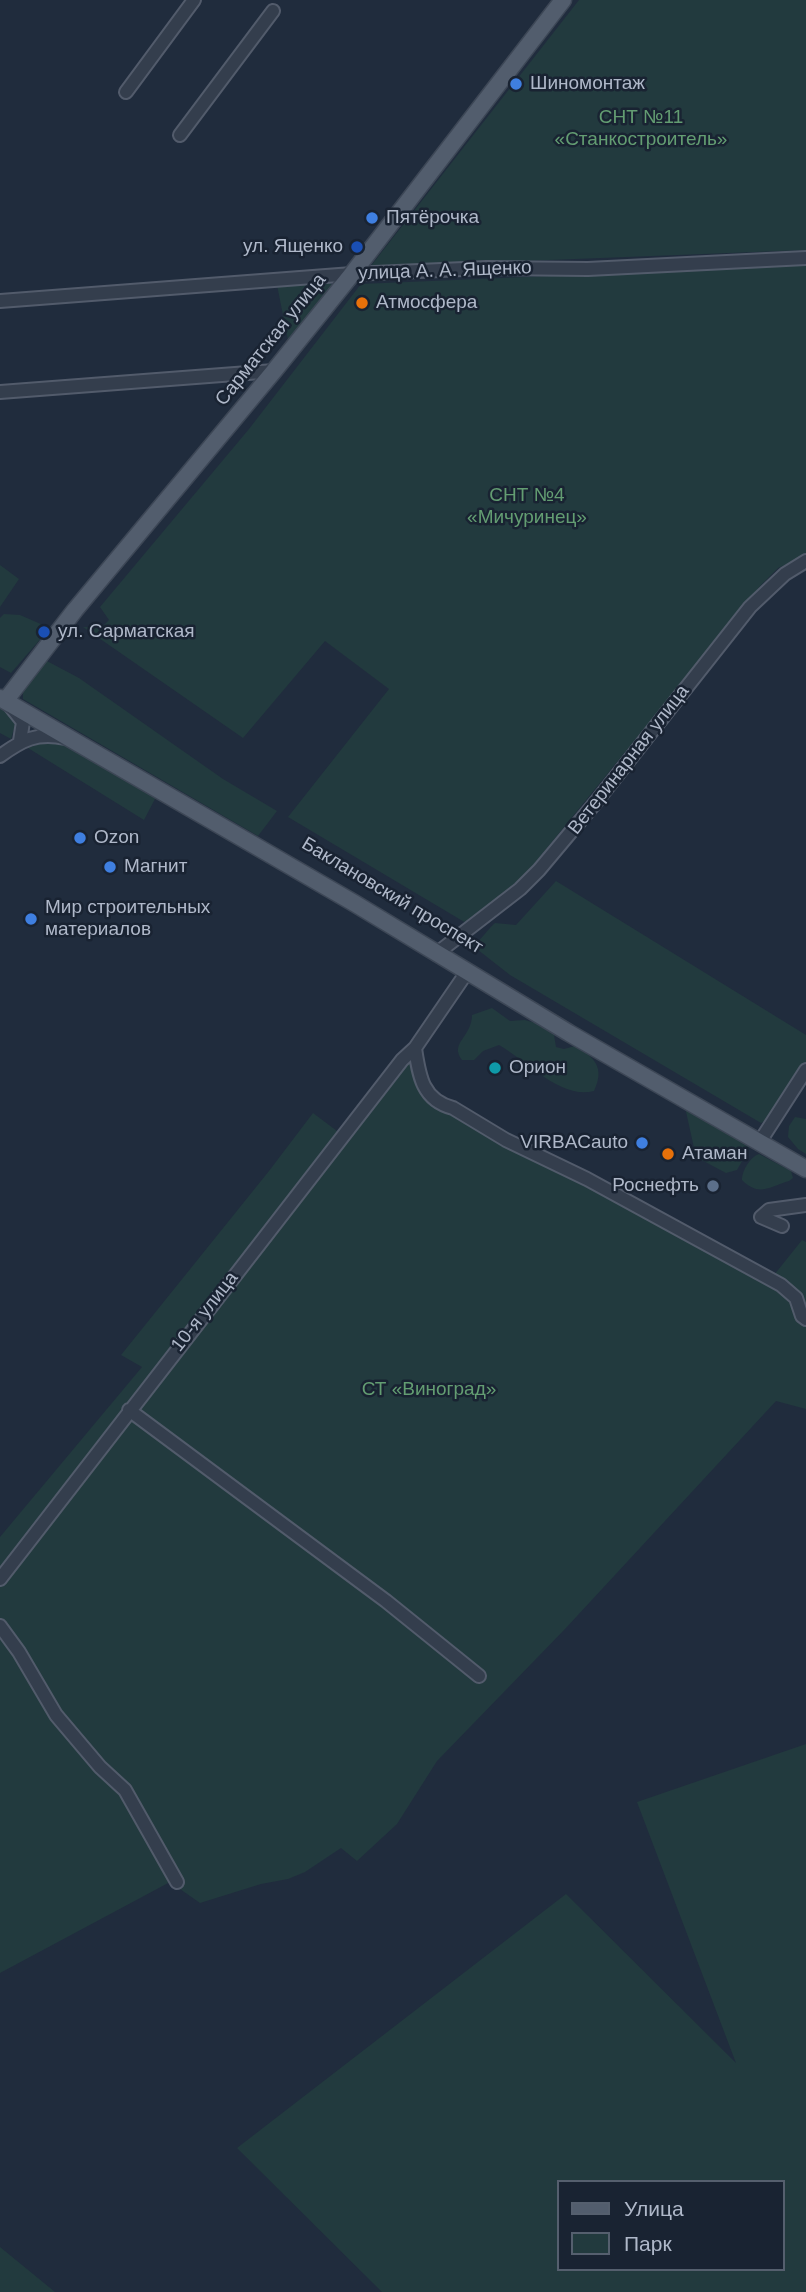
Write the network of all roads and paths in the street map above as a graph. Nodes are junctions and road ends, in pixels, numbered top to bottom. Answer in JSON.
{"nodes":[{"id":1,"x":194,"y":0,"type":"edge"},
{"id":2,"x":563,"y":0,"type":"edge"},
{"id":3,"x":273,"y":10,"type":"dead end"},
{"id":4,"x":125,"y":92,"type":"dead end"},
{"id":5,"x":180,"y":135,"type":"dead end"},
{"id":6,"x":806,"y":258,"type":"edge"},
{"id":7,"x":352,"y":274,"type":"junction"},
{"id":8,"x":0,"y":301,"type":"edge"},
{"id":9,"x":274,"y":371,"type":"junction"},
{"id":10,"x":0,"y":392,"type":"edge"},
{"id":11,"x":806,"y":561,"type":"edge"},
{"id":12,"x":4,"y":696,"type":"edge"},
{"id":13,"x":34,"y":714,"type":"junction"},
{"id":14,"x":72,"y":740,"type":"junction"},
{"id":15,"x":20,"y":741,"type":"junction"},
{"id":16,"x":0,"y":756,"type":"edge"},
{"id":17,"x":439,"y":952,"type":"junction"},
{"id":18,"x":467,"y":972,"type":"junction"},
{"id":19,"x":415,"y":1048,"type":"junction"},
{"id":20,"x":806,"y":1070,"type":"edge"},
{"id":21,"x":761,"y":1139,"type":"junction"},
{"id":22,"x":806,"y":1159,"type":"edge"},
{"id":23,"x":806,"y":1169,"type":"edge"},
{"id":24,"x":806,"y":1205,"type":"edge"},
{"id":25,"x":782,"y":1226,"type":"dead end"},
{"id":26,"x":806,"y":1319,"type":"edge"},
{"id":27,"x":129,"y":1410,"type":"junction"},
{"id":28,"x":0,"y":1579,"type":"edge"},
{"id":29,"x":0,"y":1626,"type":"edge"},
{"id":30,"x":479,"y":1676,"type":"dead end"},
{"id":31,"x":177,"y":1882,"type":"dead end"}],
"edges":[{"from":1,"to":4,"type":"street"},
{"from":2,"to":7,"type":"main road","name":"Сарматская улица"},
{"from":3,"to":5,"type":"street"},
{"from":6,"to":7,"type":"street","name":"улица А. А. Ященко"},
{"from":7,"to":8,"type":"street","name":"улица А. А. Ященко"},
{"from":7,"to":9,"type":"main road","name":"Сарматская улица"},
{"from":9,"to":10,"type":"street"},
{"from":9,"to":12,"type":"main road","name":"Сарматская улица"},
{"from":11,"to":17,"type":"street","name":"Ветеринарная улица"},
{"from":12,"to":13,"type":"main road","name":"Баклановский проспект"},
{"from":12,"to":15,"type":"street"},
{"from":13,"to":14,"type":"main road","name":"Баклановский проспект"},
{"from":13,"to":15,"type":"street"},
{"from":13,"to":17,"type":"main road","name":"Баклановский проспект"},
{"from":14,"to":15,"type":"street"},
{"from":14,"to":17,"type":"main road","name":"Баклановский проспект"},
{"from":15,"to":16,"type":"street"},
{"from":17,"to":18,"type":"main road","name":"Баклановский проспект"},
{"from":17,"to":21,"type":"main road","name":"Баклановский проспект"},
{"from":18,"to":19,"type":"street","name":"10-я улица"},
{"from":18,"to":21,"type":"main road","name":"Баклановский проспект"},
{"from":19,"to":26,"type":"street"},
{"from":19,"to":27,"type":"street","name":"10-я улица"},
{"from":20,"to":21,"type":"street"},
{"from":21,"to":22,"type":"main road"},
{"from":21,"to":23,"type":"main road"},
{"from":24,"to":25,"type":"street"},
{"from":27,"to":28,"type":"street","name":"10-я улица"},
{"from":27,"to":30,"type":"street"},
{"from":29,"to":31,"type":"street"}]}
